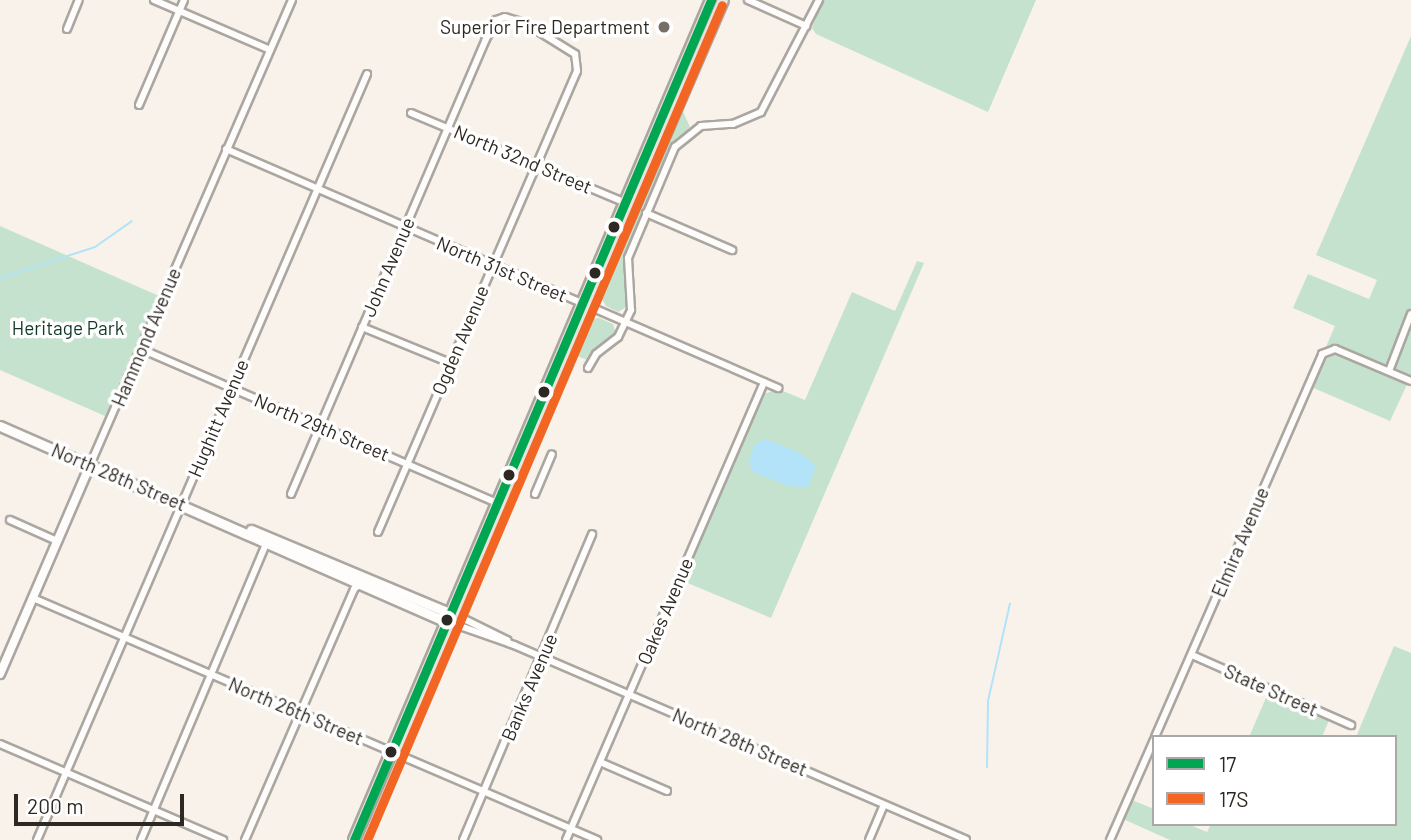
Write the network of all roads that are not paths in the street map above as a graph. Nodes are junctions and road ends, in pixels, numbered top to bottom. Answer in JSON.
{"nodes":[{"id":1,"x":79,"y":0,"type":"edge"},
{"id":2,"x":153,"y":0,"type":"edge"},
{"id":3,"x":184,"y":0,"type":"edge"},
{"id":4,"x":292,"y":0,"type":"edge"},
{"id":5,"x":711,"y":0,"type":"edge"},
{"id":6,"x":723,"y":0,"type":"edge"},
{"id":7,"x":748,"y":0,"type":"edge"},
{"id":8,"x":818,"y":0,"type":"edge"},
{"id":9,"x":179,"y":11,"type":"junction"},
{"id":10,"x":806,"y":26,"type":"junction"},
{"id":11,"x":67,"y":29,"type":"dead end"},
{"id":12,"x":270,"y":50,"type":"junction"},
{"id":13,"x":576,"y":71,"type":"joint"},
{"id":14,"x":367,"y":74,"type":"dead end"},
{"id":15,"x":139,"y":105,"type":"dead end"},
{"id":16,"x":411,"y":113,"type":"dead end"},
{"id":17,"x":447,"y":127,"type":"junction"},
{"id":18,"x":226,"y":149,"type":"junction"},
{"id":19,"x":536,"y":165,"type":"junction"},
{"id":20,"x":317,"y":189,"type":"junction"},
{"id":21,"x":628,"y":204,"type":"junction"},
{"id":22,"x":646,"y":213,"type":"junction"},
{"id":23,"x":405,"y":228,"type":"junction"},
{"id":24,"x":732,"y":250,"type":"dead end"},
{"id":25,"x":491,"y":265,"type":"junction"},
{"id":26,"x":585,"y":305,"type":"junction"},
{"id":27,"x":1411,"y":314,"type":"edge"},
{"id":28,"x":626,"y":322,"type":"junction"},
{"id":29,"x":362,"y":327,"type":"junction"},
{"id":30,"x":141,"y":349,"type":"junction"},
{"id":31,"x":450,"y":363,"type":"junction"},
{"id":32,"x":587,"y":369,"type":"dead end"},
{"id":33,"x":1389,"y":371,"type":"junction"},
{"id":34,"x":1411,"y":380,"type":"edge"},
{"id":35,"x":764,"y":382,"type":"junction"},
{"id":36,"x":232,"y":388,"type":"junction"},
{"id":37,"x":778,"y":388,"type":"dead end"},
{"id":38,"x":320,"y":425,"type":"junction"},
{"id":39,"x":0,"y":426,"type":"edge"},
{"id":40,"x":552,"y":454,"type":"dead end"},
{"id":41,"x":407,"y":463,"type":"junction"},
{"id":42,"x":90,"y":465,"type":"junction"},
{"id":43,"x":291,"y":494,"type":"dead end"},
{"id":44,"x":535,"y":494,"type":"dead end"},
{"id":45,"x":182,"y":503,"type":"junction"},
{"id":46,"x":499,"y":504,"type":"junction"},
{"id":47,"x":10,"y":520,"type":"dead end"},
{"id":48,"x":378,"y":531,"type":"dead end"},
{"id":49,"x":593,"y":534,"type":"dead end"},
{"id":50,"x":267,"y":539,"type":"junction"},
{"id":51,"x":57,"y":541,"type":"junction"},
{"id":52,"x":359,"y":583,"type":"junction"},
{"id":53,"x":397,"y":591,"type":"junction"},
{"id":54,"x":33,"y":598,"type":"junction"},
{"id":55,"x":451,"y":618,"type":"junction"},
{"id":56,"x":125,"y":638,"type":"junction"},
{"id":57,"x":1192,"y":655,"type":"junction"},
{"id":58,"x":542,"y":657,"type":"junction"},
{"id":59,"x":0,"y":674,"type":"edge"},
{"id":60,"x":212,"y":675,"type":"junction"},
{"id":61,"x":629,"y":695,"type":"junction"},
{"id":62,"x":300,"y":713,"type":"junction"},
{"id":63,"x":1351,"y":725,"type":"dead end"},
{"id":64,"x":1156,"y":735,"type":"edge"},
{"id":65,"x":0,"y":744,"type":"edge"},
{"id":66,"x":1152,"y":745,"type":"edge"},
{"id":67,"x":392,"y":752,"type":"junction"},
{"id":68,"x":600,"y":762,"type":"junction"},
{"id":69,"x":66,"y":772,"type":"junction"},
{"id":70,"x":667,"y":791,"type":"dead end"},
{"id":71,"x":484,"y":792,"type":"junction"},
{"id":72,"x":884,"y":805,"type":"junction"},
{"id":73,"x":154,"y":810,"type":"junction"},
{"id":74,"x":571,"y":829,"type":"junction"},
{"id":75,"x":37,"y":840,"type":"edge"},
{"id":76,"x":141,"y":840,"type":"edge"},
{"id":77,"x":223,"y":840,"type":"edge"},
{"id":78,"x":245,"y":840,"type":"edge"},
{"id":79,"x":354,"y":840,"type":"edge"},
{"id":80,"x":463,"y":840,"type":"edge"},
{"id":81,"x":566,"y":840,"type":"edge"},
{"id":82,"x":597,"y":840,"type":"edge"},
{"id":83,"x":869,"y":840,"type":"edge"},
{"id":84,"x":966,"y":840,"type":"edge"},
{"id":85,"x":1110,"y":840,"type":"edge"}],
"edges":[{"from":1,"to":11,"type":"street"},
{"from":2,"to":9,"type":"street"},
{"from":3,"to":9,"type":"street"},
{"from":4,"to":12,"type":"street","name":"Hammond Avenue"},
{"from":5,"to":21,"type":"main road"},
{"from":6,"to":21,"type":"main road"},
{"from":7,"to":10,"type":"street"},
{"from":8,"to":10,"type":"street"},
{"from":9,"to":12,"type":"street"},
{"from":9,"to":15,"type":"street"},
{"from":10,"to":22,"type":"street"},
{"from":12,"to":18,"type":"street","name":"Hammond Avenue"},
{"from":13,"to":17,"type":"street","name":"John Avenue"},
{"from":13,"to":19,"type":"street","name":"Ogden Avenue"},
{"from":14,"to":20,"type":"street","name":"Hughitt Avenue"},
{"from":16,"to":17,"type":"street","name":"North 32nd Street"},
{"from":17,"to":19,"type":"street","name":"North 32nd Street"},
{"from":17,"to":23,"type":"street","name":"John Avenue"},
{"from":18,"to":20,"type":"street","name":"North 31st Street"},
{"from":18,"to":30,"type":"street","name":"Hammond Avenue"},
{"from":19,"to":21,"type":"street","name":"North 32nd Street"},
{"from":19,"to":25,"type":"street","name":"Ogden Avenue"},
{"from":20,"to":23,"type":"street","name":"North 31st Street"},
{"from":20,"to":36,"type":"street","name":"Hughitt Avenue"},
{"from":21,"to":26,"type":"main road"},
{"from":22,"to":24,"type":"street"},
{"from":22,"to":28,"type":"street"},
{"from":23,"to":25,"type":"street","name":"North 31st Street"},
{"from":23,"to":29,"type":"street","name":"John Avenue"},
{"from":25,"to":26,"type":"street","name":"North 31st Street"},
{"from":25,"to":31,"type":"street","name":"Ogden Avenue"},
{"from":26,"to":28,"type":"street","name":"North 31st Street"},
{"from":26,"to":46,"type":"main road"},
{"from":27,"to":33,"type":"street"},
{"from":28,"to":32,"type":"street"},
{"from":28,"to":35,"type":"street","name":"North 31st Street"},
{"from":29,"to":31,"type":"street"},
{"from":29,"to":38,"type":"street","name":"John Avenue"},
{"from":30,"to":36,"type":"street","name":"North 29th Street"},
{"from":30,"to":42,"type":"street","name":"Hammond Avenue"},
{"from":31,"to":41,"type":"street","name":"Ogden Avenue"},
{"from":33,"to":34,"type":"street"},
{"from":33,"to":57,"type":"street","name":"Elmira Avenue"},
{"from":35,"to":37,"type":"street","name":"North 31st Street"},
{"from":35,"to":61,"type":"street","name":"Oakes Avenue"},
{"from":36,"to":38,"type":"street","name":"North 29th Street"},
{"from":36,"to":45,"type":"street","name":"Hughitt Avenue"},
{"from":38,"to":41,"type":"street","name":"North 29th Street"},
{"from":38,"to":43,"type":"street","name":"John Avenue"},
{"from":39,"to":42,"type":"main road","name":"North 28th Street"},
{"from":40,"to":44,"type":"street"},
{"from":41,"to":46,"type":"street","name":"North 29th Street"},
{"from":41,"to":48,"type":"street","name":"Ogden Avenue"},
{"from":42,"to":45,"type":"main road","name":"North 28th Street"},
{"from":42,"to":51,"type":"street","name":"Hammond Avenue"},
{"from":45,"to":50,"type":"main road","name":"North 28th Street"},
{"from":45,"to":56,"type":"street","name":"Hughitt Avenue"},
{"from":46,"to":55,"type":"main road"},
{"from":47,"to":51,"type":"street"},
{"from":49,"to":58,"type":"street","name":"Banks Avenue"},
{"from":50,"to":52,"type":"main road","name":"North 28th Street"},
{"from":50,"to":53,"type":"main road","name":"North 28th Street"},
{"from":50,"to":60,"type":"street"},
{"from":51,"to":54,"type":"street","name":"Hammond Avenue"},
{"from":52,"to":53,"type":"street"},
{"from":52,"to":55,"type":"main road","name":"North 28th Street"},
{"from":52,"to":62,"type":"street"},
{"from":53,"to":55,"type":"main road","name":"North 28th Street"},
{"from":54,"to":56,"type":"street","name":"North 26th Street"},
{"from":54,"to":59,"type":"street","name":"Hammond Avenue"},
{"from":55,"to":58,"type":"street","name":"North 28th Street"},
{"from":55,"to":67,"type":"main road"},
{"from":56,"to":60,"type":"street","name":"North 26th Street"},
{"from":56,"to":69,"type":"street","name":"Hughitt Avenue"},
{"from":57,"to":63,"type":"street","name":"State Street"},
{"from":57,"to":64,"type":"street","name":"Elmira Avenue"},
{"from":58,"to":61,"type":"street","name":"North 28th Street"},
{"from":58,"to":71,"type":"street","name":"Banks Avenue"},
{"from":60,"to":62,"type":"street","name":"North 26th Street"},
{"from":60,"to":73,"type":"street"},
{"from":61,"to":68,"type":"street","name":"Oakes Avenue"},
{"from":61,"to":72,"type":"street","name":"North 28th Street"},
{"from":62,"to":67,"type":"street","name":"North 26th Street"},
{"from":62,"to":78,"type":"street"},
{"from":65,"to":69,"type":"street"},
{"from":66,"to":85,"type":"street","name":"Elmira Avenue"},
{"from":67,"to":71,"type":"street","name":"North 26th Street"},
{"from":67,"to":79,"type":"main road"},
{"from":68,"to":70,"type":"street"},
{"from":68,"to":74,"type":"street","name":"Oakes Avenue"},
{"from":69,"to":73,"type":"street"},
{"from":69,"to":75,"type":"street","name":"Hughitt Avenue"},
{"from":71,"to":74,"type":"street","name":"North 26th Street"},
{"from":71,"to":80,"type":"street","name":"Banks Avenue"},
{"from":72,"to":83,"type":"street"},
{"from":72,"to":84,"type":"street","name":"North 28th Street"},
{"from":73,"to":76,"type":"street"},
{"from":73,"to":77,"type":"street"},
{"from":74,"to":81,"type":"street","name":"Oakes Avenue"},
{"from":74,"to":82,"type":"street","name":"North 26th Street"}]}
